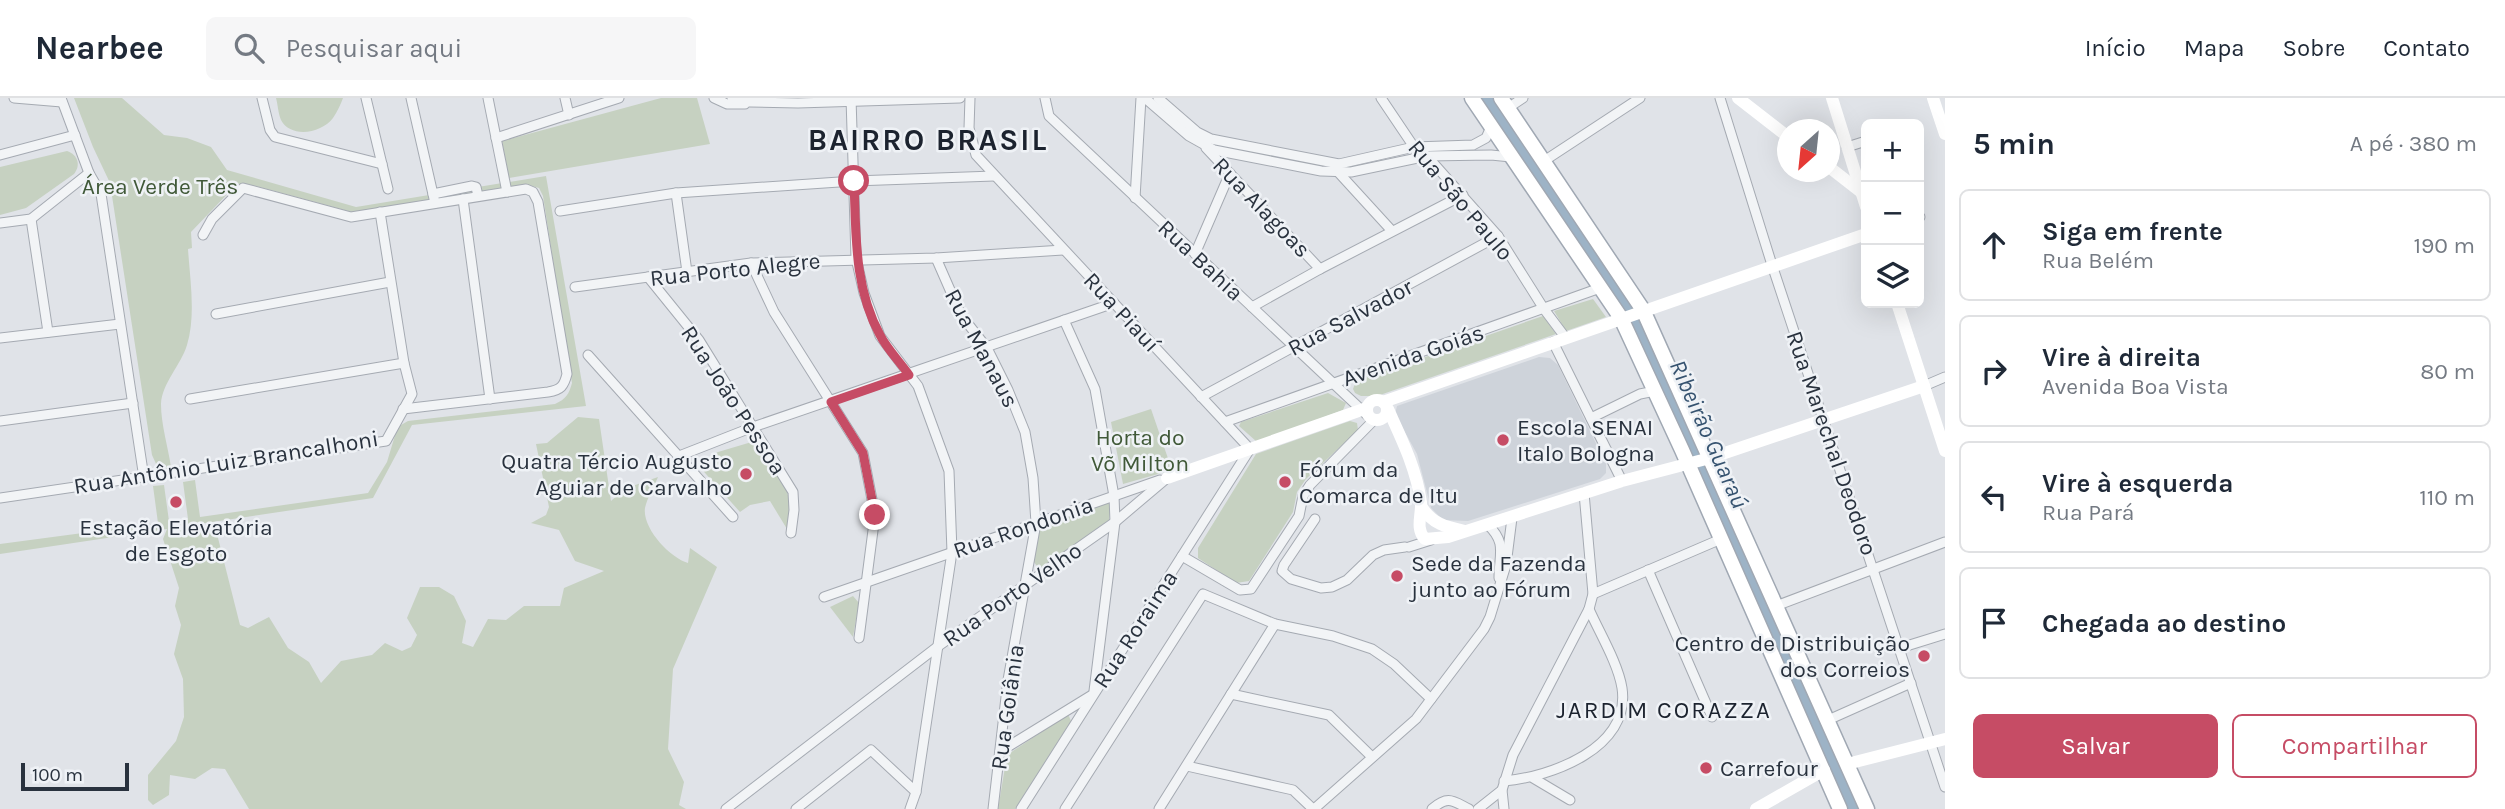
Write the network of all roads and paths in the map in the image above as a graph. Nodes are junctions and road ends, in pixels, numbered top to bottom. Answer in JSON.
{"nodes":[{"id":1,"x":14,"y":98,"type":"edge"},
{"id":2,"x":262,"y":98,"type":"edge"},
{"id":3,"x":366,"y":98,"type":"edge"},
{"id":4,"x":411,"y":98,"type":"edge"},
{"id":5,"x":488,"y":98,"type":"edge"},
{"id":6,"x":565,"y":98,"type":"edge"},
{"id":7,"x":619,"y":98,"type":"edge"},
{"id":8,"x":732,"y":98,"type":"edge"},
{"id":9,"x":960,"y":98,"type":"edge"},
{"id":10,"x":970,"y":98,"type":"edge"},
{"id":11,"x":1045,"y":98,"type":"edge"},
{"id":12,"x":1143,"y":98,"type":"edge"},
{"id":13,"x":1158,"y":98,"type":"edge"},
{"id":14,"x":1381,"y":98,"type":"edge"},
{"id":15,"x":1472,"y":98,"type":"edge"},
{"id":16,"x":1523,"y":98,"type":"edge"},
{"id":17,"x":1640,"y":98,"type":"edge"},
{"id":18,"x":1720,"y":98,"type":"edge"},
{"id":19,"x":1738,"y":98,"type":"edge"},
{"id":20,"x":1832,"y":98,"type":"edge"},
{"id":21,"x":1933,"y":98,"type":"edge"},
{"id":22,"x":718,"y":99,"type":"edge"},
{"id":23,"x":851,"y":99,"type":"edge"},
{"id":24,"x":61,"y":100,"type":"edge"},
{"id":25,"x":798,"y":100,"type":"edge"},
{"id":26,"x":750,"y":102,"type":"junction"},
{"id":27,"x":1497,"y":114,"type":"edge"},
{"id":28,"x":569,"y":115,"type":"junction"},
{"id":29,"x":1777,"y":128,"type":"edge"},
{"id":30,"x":1945,"y":134,"type":"edge"},
{"id":31,"x":75,"y":135,"type":"junction"},
{"id":32,"x":496,"y":138,"type":"junction"},
{"id":33,"x":1225,"y":142,"type":"junction"},
{"id":34,"x":1861,"y":143,"type":"edge"},
{"id":35,"x":1203,"y":145,"type":"junction"},
{"id":36,"x":1414,"y":147,"type":"junction"},
{"id":37,"x":1847,"y":147,"type":"junction"},
{"id":38,"x":1223,"y":153,"type":"junction"},
{"id":39,"x":0,"y":155,"type":"edge"},
{"id":40,"x":1427,"y":156,"type":"junction"},
{"id":41,"x":1511,"y":157,"type":"junction"},
{"id":42,"x":382,"y":164,"type":"junction"},
{"id":43,"x":1349,"y":167,"type":"junction"},
{"id":44,"x":1328,"y":168,"type":"junction"},
{"id":45,"x":1533,"y":168,"type":"junction"},
{"id":46,"x":1227,"y":170,"type":"junction"},
{"id":47,"x":89,"y":173,"type":"junction"},
{"id":48,"x":1339,"y":173,"type":"junction"},
{"id":49,"x":993,"y":176,"type":"junction"},
{"id":50,"x":1840,"y":176,"type":"edge"},
{"id":51,"x":854,"y":181,"type":"junction"},
{"id":52,"x":388,"y":189,"type":"dead end"},
{"id":53,"x":507,"y":192,"type":"junction"},
{"id":54,"x":1861,"y":192,"type":"joint"},
{"id":55,"x":676,"y":193,"type":"junction"},
{"id":56,"x":1463,"y":195,"type":"junction"},
{"id":57,"x":478,"y":196,"type":"junction"},
{"id":58,"x":1135,"y":198,"type":"junction"},
{"id":59,"x":434,"y":199,"type":"junction"},
{"id":60,"x":463,"y":199,"type":"junction"},
{"id":61,"x":560,"y":211,"type":"dead end"},
{"id":62,"x":380,"y":212,"type":"junction"},
{"id":63,"x":31,"y":219,"type":"junction"},
{"id":64,"x":0,"y":223,"type":"edge"},
{"id":65,"x":1392,"y":231,"type":"junction"},
{"id":66,"x":204,"y":235,"type":"dead end"},
{"id":67,"x":1498,"y":236,"type":"junction"},
{"id":68,"x":1861,"y":236,"type":"edge"},
{"id":69,"x":1063,"y":250,"type":"junction"},
{"id":70,"x":1195,"y":254,"type":"junction"},
{"id":71,"x":856,"y":258,"type":"junction"},
{"id":72,"x":936,"y":258,"type":"junction"},
{"id":73,"x":751,"y":263,"type":"junction"},
{"id":74,"x":1772,"y":265,"type":"junction"},
{"id":75,"x":1320,"y":268,"type":"junction"},
{"id":76,"x":687,"y":272,"type":"junction"},
{"id":77,"x":648,"y":277,"type":"junction"},
{"id":78,"x":390,"y":282,"type":"junction"},
{"id":79,"x":575,"y":287,"type":"dead end"},
{"id":80,"x":1600,"y":288,"type":"junction"},
{"id":81,"x":1114,"y":303,"type":"junction"},
{"id":82,"x":1252,"y":307,"type":"junction"},
{"id":83,"x":1899,"y":308,"type":"edge"},
{"id":84,"x":1544,"y":309,"type":"junction"},
{"id":85,"x":216,"y":314,"type":"dead end"},
{"id":86,"x":1633,"y":314,"type":"junction"},
{"id":87,"x":1064,"y":320,"type":"junction"},
{"id":88,"x":120,"y":324,"type":"junction"},
{"id":89,"x":48,"y":332,"type":"junction"},
{"id":90,"x":0,"y":338,"type":"edge"},
{"id":91,"x":1559,"y":340,"type":"junction"},
{"id":92,"x":1294,"y":347,"type":"junction"},
{"id":93,"x":986,"y":348,"type":"junction"},
{"id":94,"x":588,"y":355,"type":"dead end"},
{"id":95,"x":404,"y":363,"type":"junction"},
{"id":96,"x":909,"y":375,"type":"junction"},
{"id":97,"x":1945,"y":377,"type":"edge"},
{"id":98,"x":1332,"y":383,"type":"junction"},
{"id":99,"x":1924,"y":386,"type":"junction"},
{"id":100,"x":1655,"y":391,"type":"junction"},
{"id":101,"x":1201,"y":397,"type":"junction"},
{"id":102,"x":190,"y":399,"type":"dead end"},
{"id":103,"x":490,"y":399,"type":"junction"},
{"id":104,"x":831,"y":402,"type":"junction"},
{"id":105,"x":133,"y":403,"type":"junction"},
{"id":106,"x":1385,"y":405,"type":"junction"},
{"id":107,"x":403,"y":409,"type":"junction"},
{"id":108,"x":1367,"y":415,"type":"junction"},
{"id":109,"x":1591,"y":418,"type":"junction"},
{"id":110,"x":1824,"y":419,"type":"junction"},
{"id":111,"x":0,"y":421,"type":"edge"},
{"id":112,"x":1225,"y":422,"type":"junction"},
{"id":113,"x":753,"y":427,"type":"junction"},
{"id":114,"x":1397,"y":430,"type":"junction"},
{"id":115,"x":1250,"y":449,"type":"junction"},
{"id":116,"x":1945,"y":451,"type":"edge"},
{"id":117,"x":679,"y":456,"type":"junction"},
{"id":118,"x":1223,"y":458,"type":"junction"},
{"id":119,"x":1698,"y":460,"type":"junction"},
{"id":120,"x":1233,"y":476,"type":"junction"},
{"id":121,"x":144,"y":478,"type":"junction"},
{"id":122,"x":1167,"y":478,"type":"junction"},
{"id":123,"x":1622,"y":481,"type":"junction"},
{"id":124,"x":1584,"y":494,"type":"junction"},
{"id":125,"x":1114,"y":496,"type":"junction"},
{"id":126,"x":0,"y":498,"type":"edge"},
{"id":127,"x":733,"y":517,"type":"dead end"},
{"id":128,"x":1512,"y":518,"type":"junction"},
{"id":129,"x":1315,"y":519,"type":"dead end"},
{"id":130,"x":1115,"y":522,"type":"junction"},
{"id":131,"x":1036,"y":523,"type":"junction"},
{"id":132,"x":1429,"y":523,"type":"junction"},
{"id":133,"x":1488,"y":525,"type":"junction"},
{"id":134,"x":1466,"y":531,"type":"junction"},
{"id":135,"x":791,"y":533,"type":"dead end"},
{"id":136,"x":1434,"y":539,"type":"junction"},
{"id":137,"x":1721,"y":539,"type":"junction"},
{"id":138,"x":1945,"y":542,"type":"edge"},
{"id":139,"x":952,"y":552,"type":"junction"},
{"id":140,"x":1182,"y":556,"type":"junction"},
{"id":141,"x":1874,"y":567,"type":"junction"},
{"id":142,"x":1648,"y":570,"type":"junction"},
{"id":143,"x":867,"y":582,"type":"junction"},
{"id":144,"x":1499,"y":583,"type":"junction"},
{"id":145,"x":1027,"y":584,"type":"junction"},
{"id":146,"x":1593,"y":594,"type":"junction"},
{"id":147,"x":824,"y":597,"type":"dead end"},
{"id":148,"x":1776,"y":606,"type":"junction"},
{"id":149,"x":1589,"y":608,"type":"junction"},
{"id":150,"x":1275,"y":624,"type":"junction"},
{"id":151,"x":1945,"y":634,"type":"edge"},
{"id":152,"x":859,"y":638,"type":"dead end"},
{"id":153,"x":1100,"y":646,"type":"junction"},
{"id":154,"x":937,"y":647,"type":"junction"},
{"id":155,"x":1900,"y":648,"type":"junction"},
{"id":156,"x":1120,"y":653,"type":"junction"},
{"id":157,"x":1911,"y":683,"type":"junction"},
{"id":158,"x":1094,"y":694,"type":"junction"},
{"id":159,"x":1231,"y":694,"type":"junction"},
{"id":160,"x":1431,"y":699,"type":"junction"},
{"id":161,"x":1712,"y":717,"type":"dead end"},
{"id":162,"x":1828,"y":720,"type":"junction"},
{"id":163,"x":1945,"y":739,"type":"edge"},
{"id":164,"x":1930,"y":742,"type":"junction"},
{"id":165,"x":1001,"y":751,"type":"junction"},
{"id":166,"x":1372,"y":757,"type":"junction"},
{"id":167,"x":1186,"y":766,"type":"junction"},
{"id":168,"x":1835,"y":767,"type":"junction"},
{"id":169,"x":1533,"y":778,"type":"junction"},
{"id":170,"x":1503,"y":785,"type":"junction"},
{"id":171,"x":1830,"y":785,"type":"junction"},
{"id":172,"x":1945,"y":787,"type":"edge"},
{"id":173,"x":916,"y":792,"type":"junction"},
{"id":174,"x":1570,"y":800,"type":"dead end"},
{"id":175,"x":726,"y":809,"type":"edge"},
{"id":176,"x":796,"y":809,"type":"edge"},
{"id":177,"x":910,"y":809,"type":"edge"},
{"id":178,"x":993,"y":809,"type":"edge"},
{"id":179,"x":1021,"y":809,"type":"edge"},
{"id":180,"x":1065,"y":809,"type":"edge"},
{"id":181,"x":1159,"y":809,"type":"edge"},
{"id":182,"x":1313,"y":809,"type":"edge"},
{"id":183,"x":1432,"y":809,"type":"edge"},
{"id":184,"x":1469,"y":809,"type":"edge"},
{"id":185,"x":1478,"y":809,"type":"edge"},
{"id":186,"x":1503,"y":809,"type":"edge"},
{"id":187,"x":1756,"y":809,"type":"edge"},
{"id":188,"x":1771,"y":809,"type":"edge"},
{"id":189,"x":1840,"y":809,"type":"edge"},
{"id":190,"x":1867,"y":809,"type":"edge"}],
"edges":[{"from":1,"to":24,"type":"street"},
{"from":2,"to":42,"type":"street"},
{"from":3,"to":42,"type":"street"},
{"from":4,"to":59,"type":"street"},
{"from":5,"to":32,"type":"street"},
{"from":6,"to":28,"type":"street"},
{"from":7,"to":28,"type":"street"},
{"from":8,"to":26,"type":"street"},
{"from":9,"to":23,"type":"street"},
{"from":10,"to":49,"type":"street","name":"Rua Piauí"},
{"from":11,"to":58,"type":"street","name":"Rua Bahia"},
{"from":12,"to":35,"type":"street"},
{"from":12,"to":58,"type":"street"},
{"from":13,"to":33,"type":"street"},
{"from":14,"to":36,"type":"street","name":"Rua São Paulo"},
{"from":15,"to":27,"type":"main road"},
{"from":16,"to":27,"type":"street"},
{"from":17,"to":45,"type":"street"},
{"from":18,"to":74,"type":"street","name":"Rua Marechal Deodoro"},
{"from":19,"to":29,"type":"street"},
{"from":20,"to":37,"type":"street"},
{"from":21,"to":30,"type":"street"},
{"from":22,"to":26,"type":"street"},
{"from":23,"to":25,"type":"street"},
{"from":23,"to":51,"type":"street"},
{"from":24,"to":31,"type":"street"},
{"from":25,"to":26,"type":"street"},
{"from":27,"to":36,"type":"street"},
{"from":27,"to":41,"type":"main road"},
{"from":27,"to":45,"type":"main road"},
{"from":28,"to":32,"type":"street"},
{"from":31,"to":39,"type":"street"},
{"from":31,"to":47,"type":"street"},
{"from":32,"to":53,"type":"street"},
{"from":33,"to":38,"type":"street"},
{"from":33,"to":44,"type":"street"},
{"from":34,"to":37,"type":"street"},
{"from":35,"to":38,"type":"street"},
{"from":35,"to":46,"type":"street","name":"Rua Alagoas"},
{"from":36,"to":40,"type":"street","name":"Rua São Paulo"},
{"from":36,"to":43,"type":"street"},
{"from":37,"to":54,"type":"street"},
{"from":38,"to":44,"type":"street"},
{"from":38,"to":46,"type":"street"},
{"from":40,"to":41,"type":"street"},
{"from":40,"to":43,"type":"street"},
{"from":40,"to":56,"type":"street","name":"Rua São Paulo"},
{"from":41,"to":45,"type":"main road"},
{"from":42,"to":52,"type":"street"},
{"from":43,"to":44,"type":"street"},
{"from":43,"to":48,"type":"street"},
{"from":44,"to":48,"type":"street"},
{"from":45,"to":80,"type":"main road"},
{"from":45,"to":86,"type":"main road"},
{"from":46,"to":70,"type":"street"},
{"from":46,"to":75,"type":"street","name":"Rua Alagoas"},
{"from":47,"to":63,"type":"street"},
{"from":47,"to":88,"type":"street"},
{"from":48,"to":65,"type":"street"},
{"from":49,"to":51,"type":"street"},
{"from":49,"to":69,"type":"street","name":"Rua Piauí"},
{"from":50,"to":54,"type":"street"},
{"from":51,"to":55,"type":"street"},
{"from":51,"to":71,"type":"street"},
{"from":53,"to":57,"type":"street"},
{"from":53,"to":103,"type":"street"},
{"from":55,"to":61,"type":"street"},
{"from":55,"to":76,"type":"street"},
{"from":56,"to":65,"type":"street"},
{"from":56,"to":67,"type":"street","name":"Rua São Paulo"},
{"from":57,"to":59,"type":"street"},
{"from":57,"to":60,"type":"street"},
{"from":58,"to":70,"type":"street","name":"Rua Bahia"},
{"from":59,"to":60,"type":"street"},
{"from":59,"to":62,"type":"street"},
{"from":60,"to":103,"type":"street"},
{"from":62,"to":66,"type":"street"},
{"from":62,"to":78,"type":"street","name":"Rua Antônio Luiz Brancalhoni"},
{"from":63,"to":64,"type":"street"},
{"from":63,"to":89,"type":"street"},
{"from":65,"to":75,"type":"street"},
{"from":67,"to":84,"type":"street","name":"Rua São Paulo"},
{"from":67,"to":92,"type":"street","name":"Rua Salvador"},
{"from":68,"to":74,"type":"street","name":"Avenida Goiás"},
{"from":69,"to":72,"type":"street","name":"Rua Porto Alegre"},
{"from":69,"to":81,"type":"street","name":"Rua Piauí"},
{"from":70,"to":82,"type":"street","name":"Rua Bahia"},
{"from":71,"to":72,"type":"street","name":"Rua Porto Alegre"},
{"from":71,"to":73,"type":"street","name":"Rua Porto Alegre"},
{"from":71,"to":96,"type":"street"},
{"from":72,"to":93,"type":"street","name":"Rua Manaus"},
{"from":73,"to":76,"type":"street","name":"Rua Porto Alegre"},
{"from":73,"to":104,"type":"street"},
{"from":74,"to":86,"type":"street","name":"Avenida Goiás"},
{"from":74,"to":110,"type":"street","name":"Rua Marechal Deodoro"},
{"from":75,"to":82,"type":"street"},
{"from":76,"to":77,"type":"street","name":"Rua Porto Alegre"},
{"from":77,"to":79,"type":"street","name":"Rua Porto Alegre"},
{"from":77,"to":113,"type":"street","name":"Rua João Pessoa"},
{"from":78,"to":85,"type":"street"},
{"from":78,"to":95,"type":"street","name":"Rua Antônio Luiz Brancalhoni"},
{"from":80,"to":84,"type":"street","name":"Avenida Goiás"},
{"from":80,"to":86,"type":"main road"},
{"from":81,"to":87,"type":"street"},
{"from":81,"to":101,"type":"street","name":"Rua Piauí"},
{"from":82,"to":92,"type":"street","name":"Rua Bahia"},
{"from":83,"to":99,"type":"street"},
{"from":84,"to":91,"type":"street","name":"Rua São Paulo"},
{"from":84,"to":98,"type":"street","name":"Avenida Goiás"},
{"from":86,"to":91,"type":"street","name":"Avenida Goiás"},
{"from":86,"to":100,"type":"main road"},
{"from":86,"to":119,"type":"main road"},
{"from":87,"to":93,"type":"street"},
{"from":87,"to":125,"type":"street"},
{"from":88,"to":89,"type":"street"},
{"from":88,"to":105,"type":"street"},
{"from":89,"to":90,"type":"street"},
{"from":91,"to":106,"type":"street","name":"Avenida Goiás"},
{"from":91,"to":109,"type":"street","name":"Rua São Paulo"},
{"from":92,"to":98,"type":"street","name":"Rua Bahia"},
{"from":92,"to":101,"type":"street","name":"Rua Salvador"},
{"from":93,"to":96,"type":"street"},
{"from":93,"to":131,"type":"street","name":"Rua Manaus"},
{"from":94,"to":117,"type":"street"},
{"from":95,"to":102,"type":"street"},
{"from":95,"to":107,"type":"street","name":"Rua Antônio Luiz Brancalhoni"},
{"from":96,"to":104,"type":"street"},
{"from":96,"to":139,"type":"street"},
{"from":97,"to":99,"type":"street"},
{"from":98,"to":108,"type":"street","name":"Rua Bahia"},
{"from":98,"to":112,"type":"street","name":"Avenida Goiás"},
{"from":99,"to":110,"type":"street"},
{"from":99,"to":116,"type":"street"},
{"from":100,"to":109,"type":"street"},
{"from":100,"to":119,"type":"main road"},
{"from":101,"to":112,"type":"street","name":"Rua Piauí"},
{"from":103,"to":107,"type":"street"},
{"from":104,"to":113,"type":"street"},
{"from":104,"to":143,"type":"street"},
{"from":105,"to":111,"type":"street"},
{"from":105,"to":121,"type":"street"},
{"from":106,"to":108,"type":"street","name":"Avenida Goiás"},
{"from":106,"to":108,"type":"street"},
{"from":106,"to":114,"type":"street"},
{"from":107,"to":121,"type":"street","name":"Rua Antônio Luiz Brancalhoni"},
{"from":108,"to":114,"type":"street"},
{"from":108,"to":115,"type":"street","name":"Avenida Goiás"},
{"from":108,"to":140,"type":"street"},
{"from":109,"to":123,"type":"street","name":"Rua São Paulo"},
{"from":110,"to":119,"type":"street"},
{"from":110,"to":141,"type":"street","name":"Rua Marechal Deodoro"},
{"from":112,"to":115,"type":"street","name":"Rua Piauí"},
{"from":113,"to":117,"type":"street"},
{"from":113,"to":135,"type":"street","name":"Rua João Pessoa"},
{"from":114,"to":132,"type":"street"},
{"from":115,"to":118,"type":"street","name":"Avenida Goiás"},
{"from":115,"to":120,"type":"street","name":"Rua Roraima"},
{"from":117,"to":127,"type":"street"},
{"from":118,"to":120,"type":"street"},
{"from":118,"to":122,"type":"street","name":"Rua Rondonia"},
{"from":119,"to":123,"type":"street"},
{"from":119,"to":137,"type":"main road"},
{"from":119,"to":148,"type":"main road"},
{"from":120,"to":140,"type":"street","name":"Rua Roraima"},
{"from":121,"to":126,"type":"street","name":"Rua Antônio Luiz Brancalhoni"},
{"from":122,"to":125,"type":"street","name":"Rua Rondonia"},
{"from":122,"to":130,"type":"street","name":"Rua Porto Velho"},
{"from":123,"to":124,"type":"street"},
{"from":124,"to":128,"type":"street"},
{"from":124,"to":146,"type":"street"},
{"from":125,"to":130,"type":"street"},
{"from":125,"to":131,"type":"street","name":"Rua Rondonia"},
{"from":128,"to":133,"type":"street"},
{"from":128,"to":144,"type":"street"},
{"from":129,"to":136,"type":"street"},
{"from":130,"to":145,"type":"street","name":"Rua Porto Velho"},
{"from":130,"to":153,"type":"street"},
{"from":131,"to":139,"type":"street","name":"Rua Rondonia"},
{"from":131,"to":145,"type":"street","name":"Rua Goiânia"},
{"from":132,"to":134,"type":"street"},
{"from":132,"to":136,"type":"street"},
{"from":133,"to":134,"type":"street"},
{"from":133,"to":144,"type":"street"},
{"from":134,"to":136,"type":"street"},
{"from":137,"to":142,"type":"street"},
{"from":137,"to":168,"type":"main road"},
{"from":138,"to":141,"type":"street"},
{"from":139,"to":143,"type":"street","name":"Rua Rondonia"},
{"from":139,"to":154,"type":"street"},
{"from":140,"to":156,"type":"street","name":"Rua Roraima"},
{"from":141,"to":148,"type":"street"},
{"from":141,"to":155,"type":"street","name":"Rua Marechal Deodoro"},
{"from":142,"to":146,"type":"street"},
{"from":142,"to":161,"type":"street"},
{"from":143,"to":147,"type":"street","name":"Rua Rondonia"},
{"from":143,"to":152,"type":"street"},
{"from":144,"to":160,"type":"street"},
{"from":145,"to":154,"type":"street","name":"Rua Porto Velho"},
{"from":145,"to":165,"type":"street","name":"Rua Goiânia"},
{"from":146,"to":149,"type":"street"},
{"from":148,"to":162,"type":"main road"},
{"from":149,"to":169,"type":"street"},
{"from":149,"to":170,"type":"street"},
{"from":150,"to":159,"type":"street"},
{"from":150,"to":160,"type":"street"},
{"from":150,"to":180,"type":"street"},
{"from":151,"to":155,"type":"street"},
{"from":153,"to":156,"type":"street"},
{"from":153,"to":158,"type":"street"},
{"from":154,"to":173,"type":"street"},
{"from":154,"to":175,"type":"street","name":"Rua Porto Velho"},
{"from":155,"to":157,"type":"street","name":"Rua Marechal Deodoro"},
{"from":156,"to":158,"type":"street","name":"Rua Roraima"},
{"from":157,"to":162,"type":"street"},
{"from":157,"to":164,"type":"street","name":"Rua Marechal Deodoro"},
{"from":158,"to":165,"type":"street"},
{"from":158,"to":179,"type":"street","name":"Rua Roraima"},
{"from":159,"to":166,"type":"street"},
{"from":159,"to":167,"type":"street"},
{"from":160,"to":166,"type":"street"},
{"from":162,"to":168,"type":"main road"},
{"from":163,"to":164,"type":"street"},
{"from":164,"to":168,"type":"street"},
{"from":164,"to":172,"type":"street","name":"Rua Marechal Deodoro"},
{"from":165,"to":178,"type":"street","name":"Rua Goiânia"},
{"from":166,"to":182,"type":"street"},
{"from":167,"to":181,"type":"street"},
{"from":167,"to":182,"type":"street"},
{"from":168,"to":171,"type":"main road"},
{"from":168,"to":187,"type":"street"},
{"from":168,"to":190,"type":"main road"},
{"from":169,"to":170,"type":"street"},
{"from":169,"to":174,"type":"street"},
{"from":170,"to":185,"type":"street"},
{"from":170,"to":186,"type":"street"},
{"from":171,"to":188,"type":"street"},
{"from":171,"to":189,"type":"main road"},
{"from":173,"to":176,"type":"street"},
{"from":173,"to":177,"type":"street"},
{"from":183,"to":184,"type":"street"}]}
